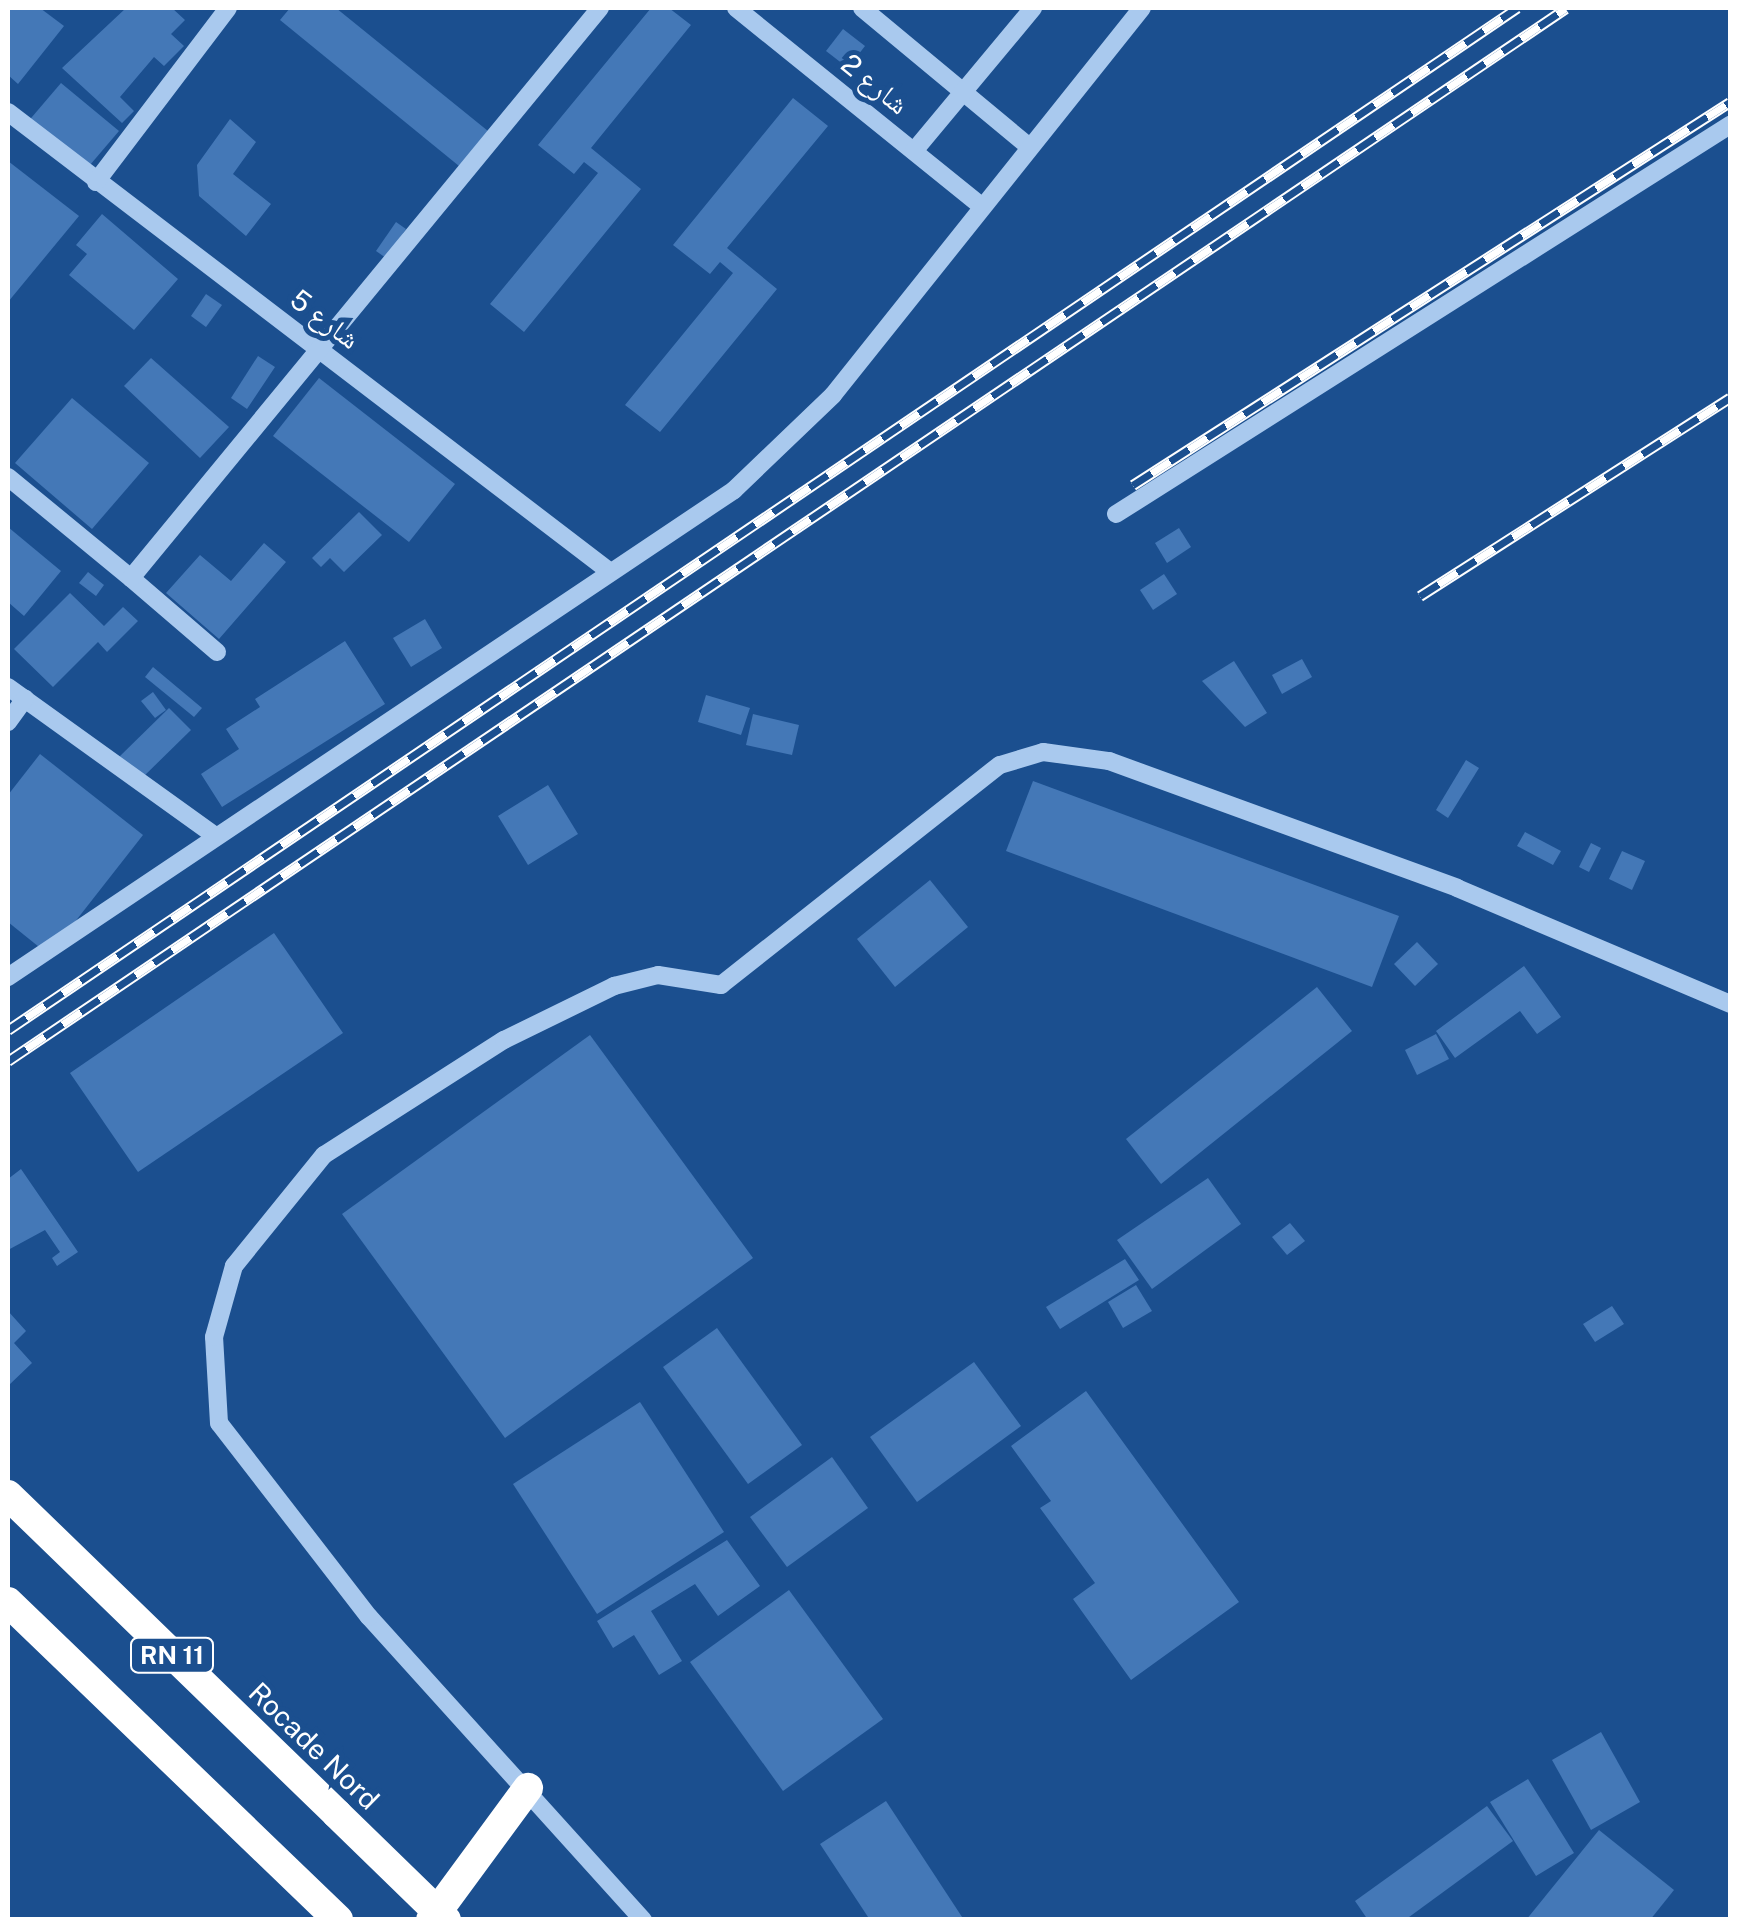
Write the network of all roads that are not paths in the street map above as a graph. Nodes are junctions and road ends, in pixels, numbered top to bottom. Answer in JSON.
{"nodes":[{"id":1,"x":228,"y":8,"type":"edge"},
{"id":2,"x":600,"y":8,"type":"edge"},
{"id":3,"x":736,"y":8,"type":"edge"},
{"id":4,"x":862,"y":8,"type":"edge"},
{"id":5,"x":1033,"y":8,"type":"edge"},
{"id":6,"x":1142,"y":8,"type":"edge"},
{"id":7,"x":962,"y":92,"type":"junction"},
{"id":8,"x":8,"y":112,"type":"edge"},
{"id":9,"x":1730,"y":125,"type":"edge"},
{"id":10,"x":1028,"y":146,"type":"junction"},
{"id":11,"x":914,"y":151,"type":"junction"},
{"id":12,"x":96,"y":182,"type":"junction"},
{"id":13,"x":978,"y":204,"type":"junction"},
{"id":14,"x":319,"y":348,"type":"junction"},
{"id":15,"x":8,"y":477,"type":"edge"},
{"id":16,"x":1116,"y":514,"type":"dead end"},
{"id":17,"x":609,"y":571,"type":"junction"},
{"id":18,"x":131,"y":578,"type":"junction"},
{"id":19,"x":217,"y":652,"type":"dead end"},
{"id":20,"x":8,"y":686,"type":"edge"},
{"id":21,"x":25,"y":699,"type":"junction"},
{"id":22,"x":8,"y":722,"type":"edge"},
{"id":23,"x":215,"y":836,"type":"junction"},
{"id":24,"x":8,"y":976,"type":"edge"},
{"id":25,"x":1730,"y":1004,"type":"edge"},
{"id":26,"x":8,"y":1495,"type":"edge"},
{"id":27,"x":8,"y":1602,"type":"edge"},
{"id":28,"x":528,"y":1788,"type":"junction"},
{"id":29,"x":338,"y":1920,"type":"edge"},
{"id":30,"x":431,"y":1920,"type":"edge"},
{"id":31,"x":446,"y":1920,"type":"edge"},
{"id":32,"x":644,"y":1920,"type":"edge"}],
"edges":[{"from":1,"to":12,"type":"street"},
{"from":2,"to":14,"type":"street"},
{"from":3,"to":11,"type":"street","name":"شارع 2"},
{"from":4,"to":7,"type":"street","name":"شارع 2"},
{"from":5,"to":7,"type":"street"},
{"from":6,"to":10,"type":"street"},
{"from":7,"to":10,"type":"street","name":"شارع 2"},
{"from":7,"to":11,"type":"street"},
{"from":8,"to":12,"type":"street","name":"شارع 5"},
{"from":9,"to":16,"type":"street"},
{"from":10,"to":13,"type":"street"},
{"from":11,"to":13,"type":"street","name":"شارع 2"},
{"from":12,"to":14,"type":"street","name":"شارع 5"},
{"from":13,"to":17,"type":"street"},
{"from":14,"to":17,"type":"street","name":"شارع 5"},
{"from":14,"to":18,"type":"street"},
{"from":15,"to":18,"type":"street"},
{"from":17,"to":23,"type":"street"},
{"from":18,"to":19,"type":"street"},
{"from":20,"to":21,"type":"street"},
{"from":21,"to":22,"type":"street"},
{"from":21,"to":23,"type":"street"},
{"from":23,"to":24,"type":"street"},
{"from":25,"to":28,"type":"street"},
{"from":26,"to":31,"type":"highway","name":"Rocade Nord","number":"RN 11","bridge":true},
{"from":27,"to":29,"type":"highway","number":"RN 11"},
{"from":28,"to":30,"type":"highway"},
{"from":28,"to":32,"type":"street"}]}
